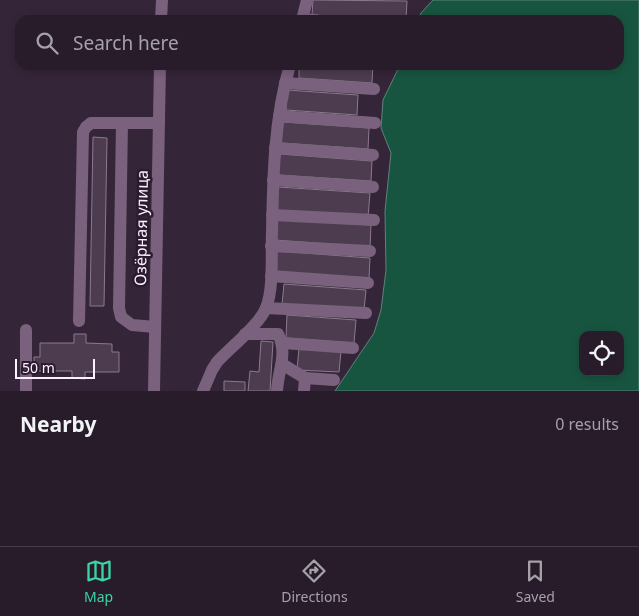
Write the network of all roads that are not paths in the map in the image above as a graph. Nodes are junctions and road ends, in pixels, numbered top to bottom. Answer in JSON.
{"nodes":[{"id":1,"x":162,"y":0,"type":"edge"},
{"id":2,"x":307,"y":0,"type":"edge"},
{"id":3,"x":161,"y":15,"type":"edge"},
{"id":4,"x":303,"y":15,"type":"edge"},
{"id":5,"x":160,"y":70,"type":"edge"},
{"id":6,"x":289,"y":70,"type":"edge"},
{"id":7,"x":285,"y":83,"type":"junction"},
{"id":8,"x":374,"y":89,"type":"dead end"},
{"id":9,"x":279,"y":116,"type":"junction"},
{"id":10,"x":122,"y":123,"type":"junction"},
{"id":11,"x":159,"y":123,"type":"junction"},
{"id":12,"x":375,"y":123,"type":"dead end"},
{"id":13,"x":275,"y":148,"type":"junction"},
{"id":14,"x":373,"y":155,"type":"dead end"},
{"id":15,"x":273,"y":180,"type":"junction"},
{"id":16,"x":373,"y":188,"type":"dead end"},
{"id":17,"x":272,"y":214,"type":"junction"},
{"id":18,"x":374,"y":220,"type":"dead end"},
{"id":19,"x":271,"y":246,"type":"junction"},
{"id":20,"x":370,"y":251,"type":"dead end"},
{"id":21,"x":271,"y":276,"type":"junction"},
{"id":22,"x":368,"y":282,"type":"dead end"},
{"id":23,"x":266,"y":308,"type":"junction"},
{"id":24,"x":366,"y":313,"type":"dead end"},
{"id":25,"x":79,"y":321,"type":"dead end"},
{"id":26,"x":156,"y":327,"type":"junction"},
{"id":27,"x":26,"y":330,"type":"dead end"},
{"id":28,"x":245,"y":334,"type":"junction"},
{"id":29,"x":283,"y":343,"type":"junction"},
{"id":30,"x":353,"y":348,"type":"dead end"},
{"id":31,"x":282,"y":364,"type":"junction"},
{"id":32,"x":334,"y":380,"type":"dead end"},
{"id":33,"x":305,"y":384,"type":"edge"},
{"id":34,"x":26,"y":391,"type":"edge"},
{"id":35,"x":154,"y":391,"type":"edge"},
{"id":36,"x":203,"y":391,"type":"edge"},
{"id":37,"x":277,"y":391,"type":"edge"}],
"edges":[{"from":1,"to":3,"type":"street"},
{"from":2,"to":4,"type":"street"},
{"from":5,"to":11,"type":"street","name":"Озёрная улица"},
{"from":6,"to":7,"type":"street"},
{"from":7,"to":8,"type":"street"},
{"from":7,"to":9,"type":"street"},
{"from":9,"to":12,"type":"street"},
{"from":9,"to":13,"type":"street"},
{"from":10,"to":11,"type":"street"},
{"from":10,"to":25,"type":"street"},
{"from":10,"to":26,"type":"street"},
{"from":11,"to":26,"type":"street","name":"Озёрная улица"},
{"from":13,"to":14,"type":"street"},
{"from":13,"to":15,"type":"street"},
{"from":15,"to":16,"type":"street"},
{"from":15,"to":17,"type":"street"},
{"from":17,"to":18,"type":"street"},
{"from":17,"to":19,"type":"street"},
{"from":19,"to":20,"type":"street"},
{"from":19,"to":21,"type":"street"},
{"from":21,"to":22,"type":"street"},
{"from":21,"to":23,"type":"street"},
{"from":23,"to":24,"type":"street"},
{"from":23,"to":28,"type":"street"},
{"from":26,"to":35,"type":"street","name":"Озёрная улица"},
{"from":27,"to":34,"type":"street"},
{"from":28,"to":29,"type":"street"},
{"from":28,"to":36,"type":"street"},
{"from":29,"to":30,"type":"street"},
{"from":29,"to":31,"type":"street"},
{"from":31,"to":33,"type":"street"},
{"from":31,"to":37,"type":"street"},
{"from":32,"to":33,"type":"street"}]}
